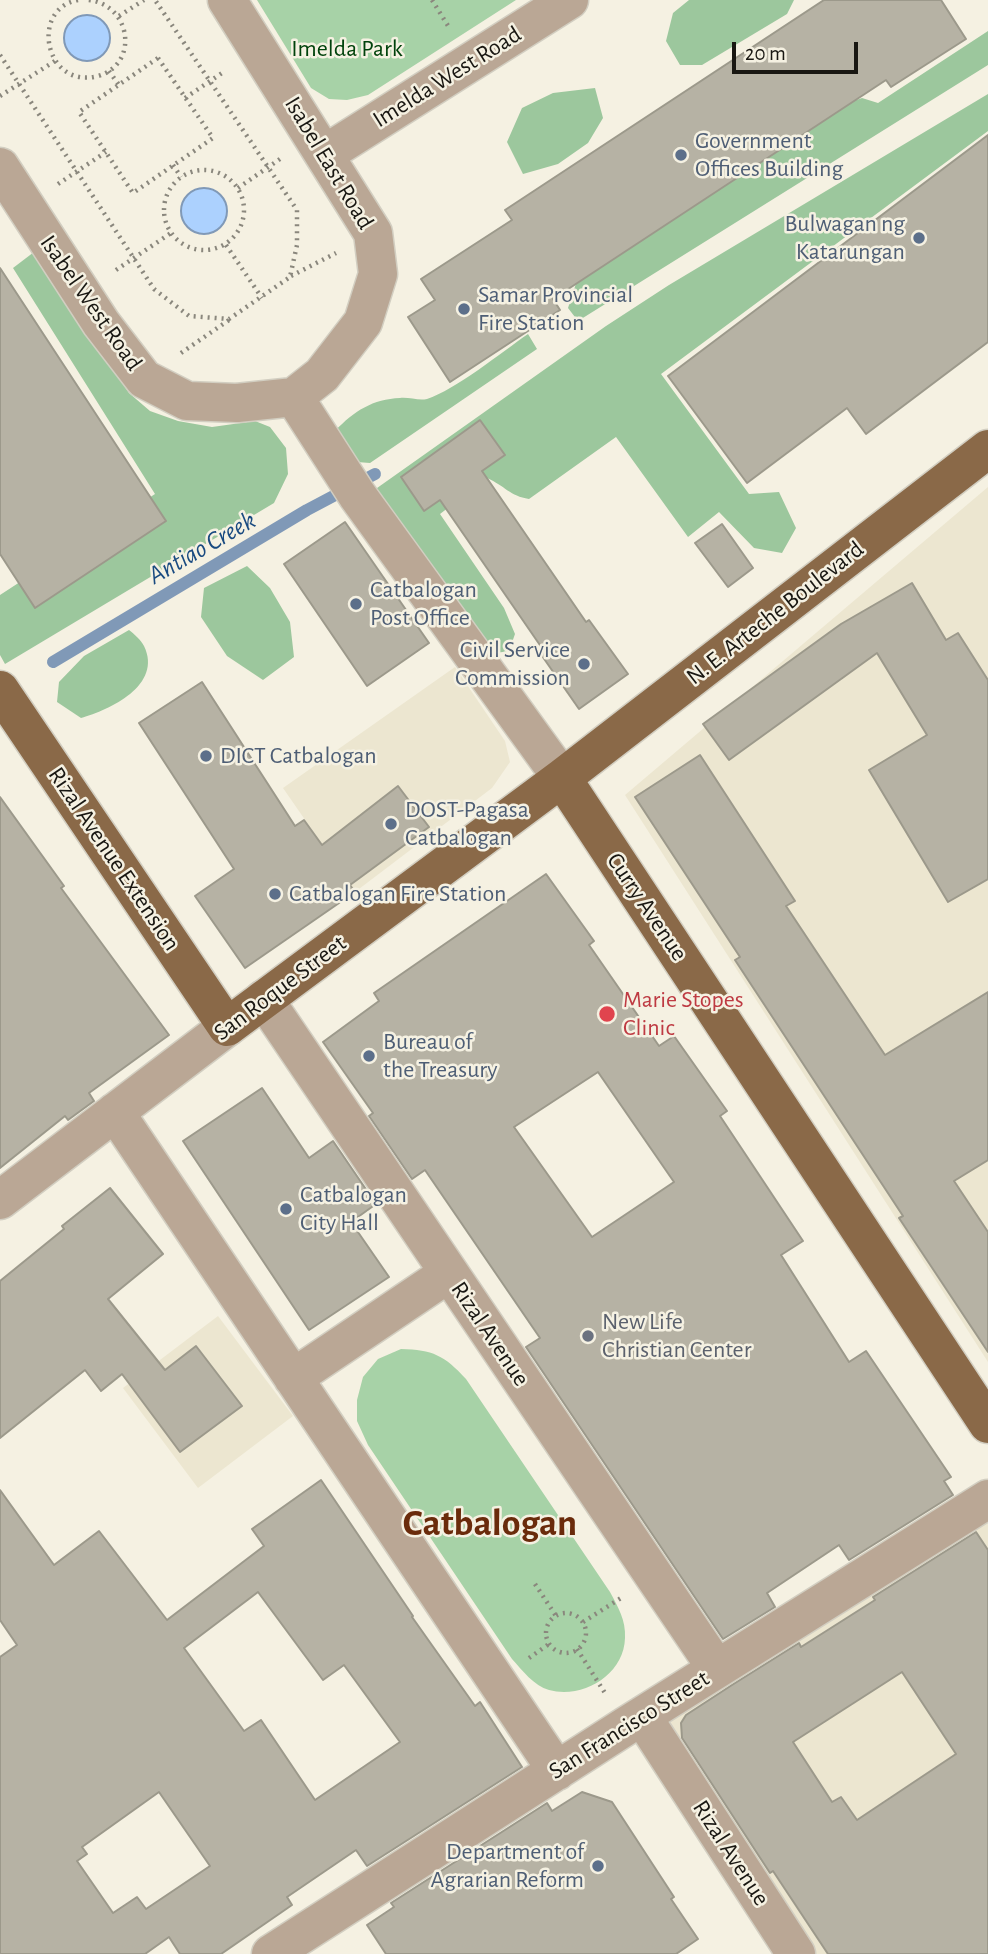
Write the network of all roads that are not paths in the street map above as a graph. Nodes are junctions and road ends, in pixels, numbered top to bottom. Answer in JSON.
{"nodes":[{"id":1,"x":227,"y":0,"type":"edge"},
{"id":2,"x":569,"y":0,"type":"edge"},
{"id":3,"x":320,"y":145,"type":"junction"},
{"id":4,"x":0,"y":167,"type":"edge"},
{"id":5,"x":294,"y":397,"type":"junction"},
{"id":6,"x":988,"y":449,"type":"edge"},
{"id":7,"x":0,"y":690,"type":"edge"},
{"id":8,"x":562,"y":778,"type":"junction"},
{"id":9,"x":264,"y":999,"type":"junction"},
{"id":10,"x":227,"y":1027,"type":"junction"},
{"id":11,"x":115,"y":1112,"type":"junction"},
{"id":12,"x":0,"y":1200,"type":"edge"},
{"id":13,"x":449,"y":1273,"type":"junction"},
{"id":14,"x":293,"y":1378,"type":"junction"},
{"id":15,"x":988,"y":1424,"type":"edge"},
{"id":16,"x":988,"y":1499,"type":"edge"},
{"id":17,"x":717,"y":1669,"type":"junction"},
{"id":18,"x":634,"y":1721,"type":"junction"},
{"id":19,"x":557,"y":1770,"type":"junction"},
{"id":20,"x":271,"y":1954,"type":"edge"},
{"id":21,"x":796,"y":1954,"type":"edge"}],
"edges":[{"from":1,"to":3,"type":"street","name":"Isabel East Road"},
{"from":2,"to":3,"type":"street","name":"Imelda West Road"},
{"from":3,"to":5,"type":"street","name":"Isabel East Road"},
{"from":4,"to":5,"type":"street","name":"Isabel West Road"},
{"from":5,"to":8,"type":"street","name":"Curry Avenue"},
{"from":6,"to":8,"type":"main road","name":"N. E. Arteche Boulevard"},
{"from":7,"to":10,"type":"main road","name":"Rizal Avenue Extension"},
{"from":8,"to":9,"type":"main road","name":"San Roque Street"},
{"from":8,"to":15,"type":"main road","name":"Curry Avenue"},
{"from":9,"to":10,"type":"main road","name":"San Roque Street"},
{"from":9,"to":13,"type":"street","name":"Rizal Avenue"},
{"from":10,"to":11,"type":"street","name":"San Roque Street"},
{"from":11,"to":12,"type":"street","name":"San Roque Street"},
{"from":11,"to":14,"type":"street"},
{"from":13,"to":14,"type":"street"},
{"from":13,"to":17,"type":"street","name":"Rizal Avenue"},
{"from":14,"to":19,"type":"street"},
{"from":16,"to":17,"type":"street","name":"San Francisco Street"},
{"from":17,"to":18,"type":"street","name":"San Francisco Street"},
{"from":18,"to":19,"type":"street","name":"San Francisco Street"},
{"from":18,"to":21,"type":"street","name":"Rizal Avenue"},
{"from":19,"to":20,"type":"street","name":"San Francisco Street"}]}
